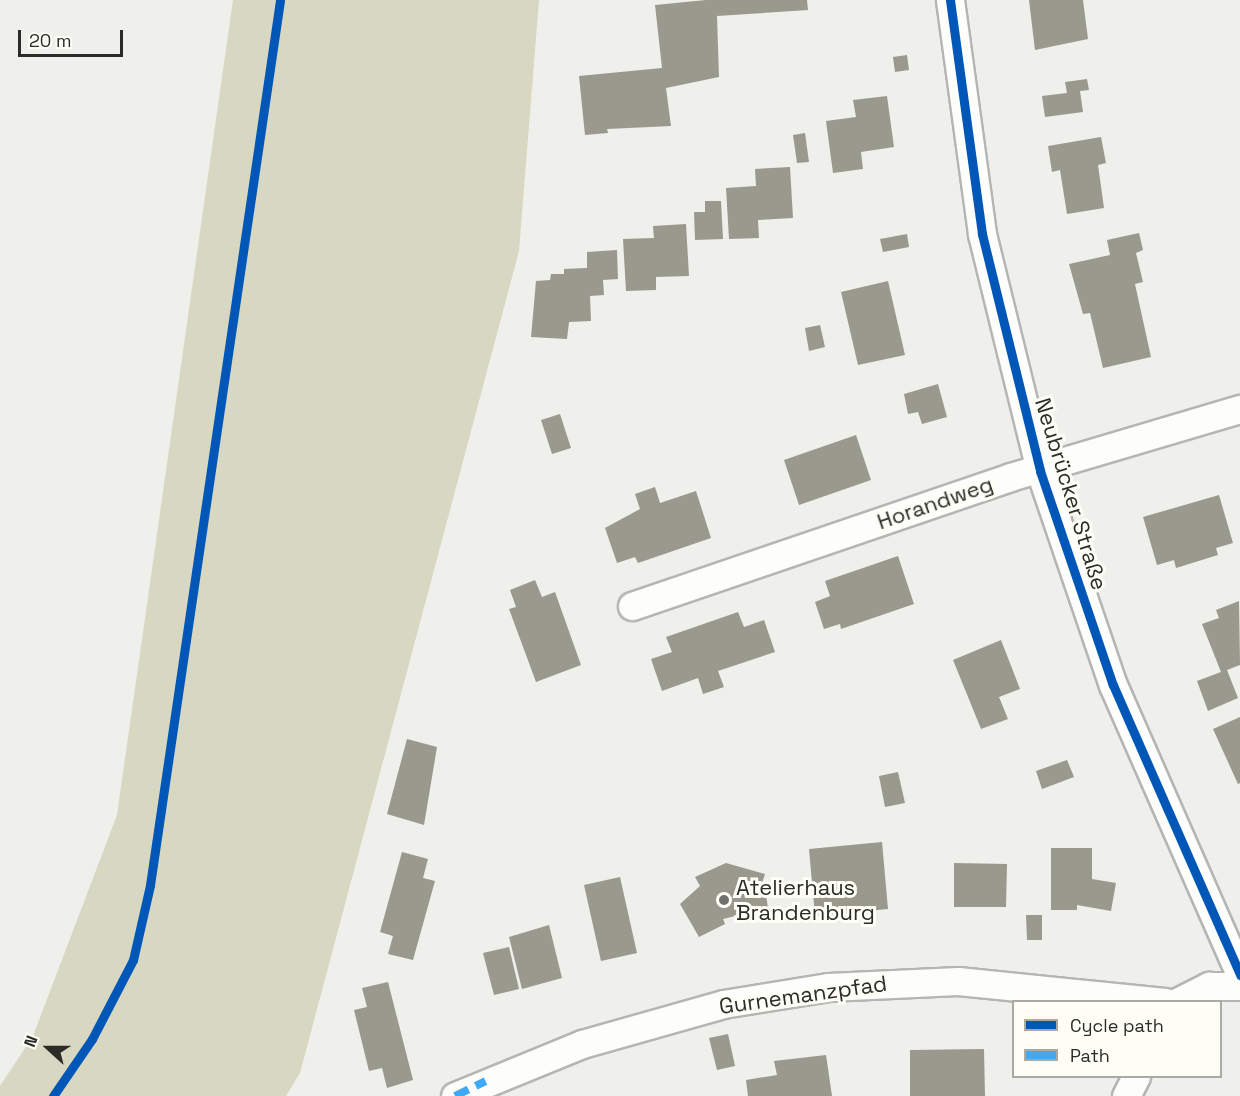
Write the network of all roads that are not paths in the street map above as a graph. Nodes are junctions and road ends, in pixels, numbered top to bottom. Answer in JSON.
{"nodes":[{"id":1,"x":950,"y":0,"type":"edge"},
{"id":2,"x":1240,"y":409,"type":"edge"},
{"id":3,"x":1040,"y":471,"type":"junction"},
{"id":4,"x":632,"y":606,"type":"dead end"},
{"id":5,"x":1240,"y":975,"type":"edge"},
{"id":6,"x":1240,"y":986,"type":"edge"},
{"id":7,"x":1145,"y":1000,"type":"edge"},
{"id":8,"x":1181,"y":1000,"type":"edge"},
{"id":9,"x":1135,"y":1078,"type":"edge"},
{"id":10,"x":455,"y":1096,"type":"edge"},
{"id":11,"x":1126,"y":1096,"type":"edge"}],
"edges":[{"from":1,"to":3,"type":"street","name":"Neubrücker Straße"},
{"from":2,"to":3,"type":"street","name":"Horandweg"},
{"from":3,"to":4,"type":"street","name":"Horandweg"},
{"from":3,"to":5,"type":"street","name":"Neubrücker Straße"},
{"from":6,"to":8,"type":"street"},
{"from":7,"to":10,"type":"street","name":"Gurnemanzpfad"},
{"from":9,"to":11,"type":"street"}]}
